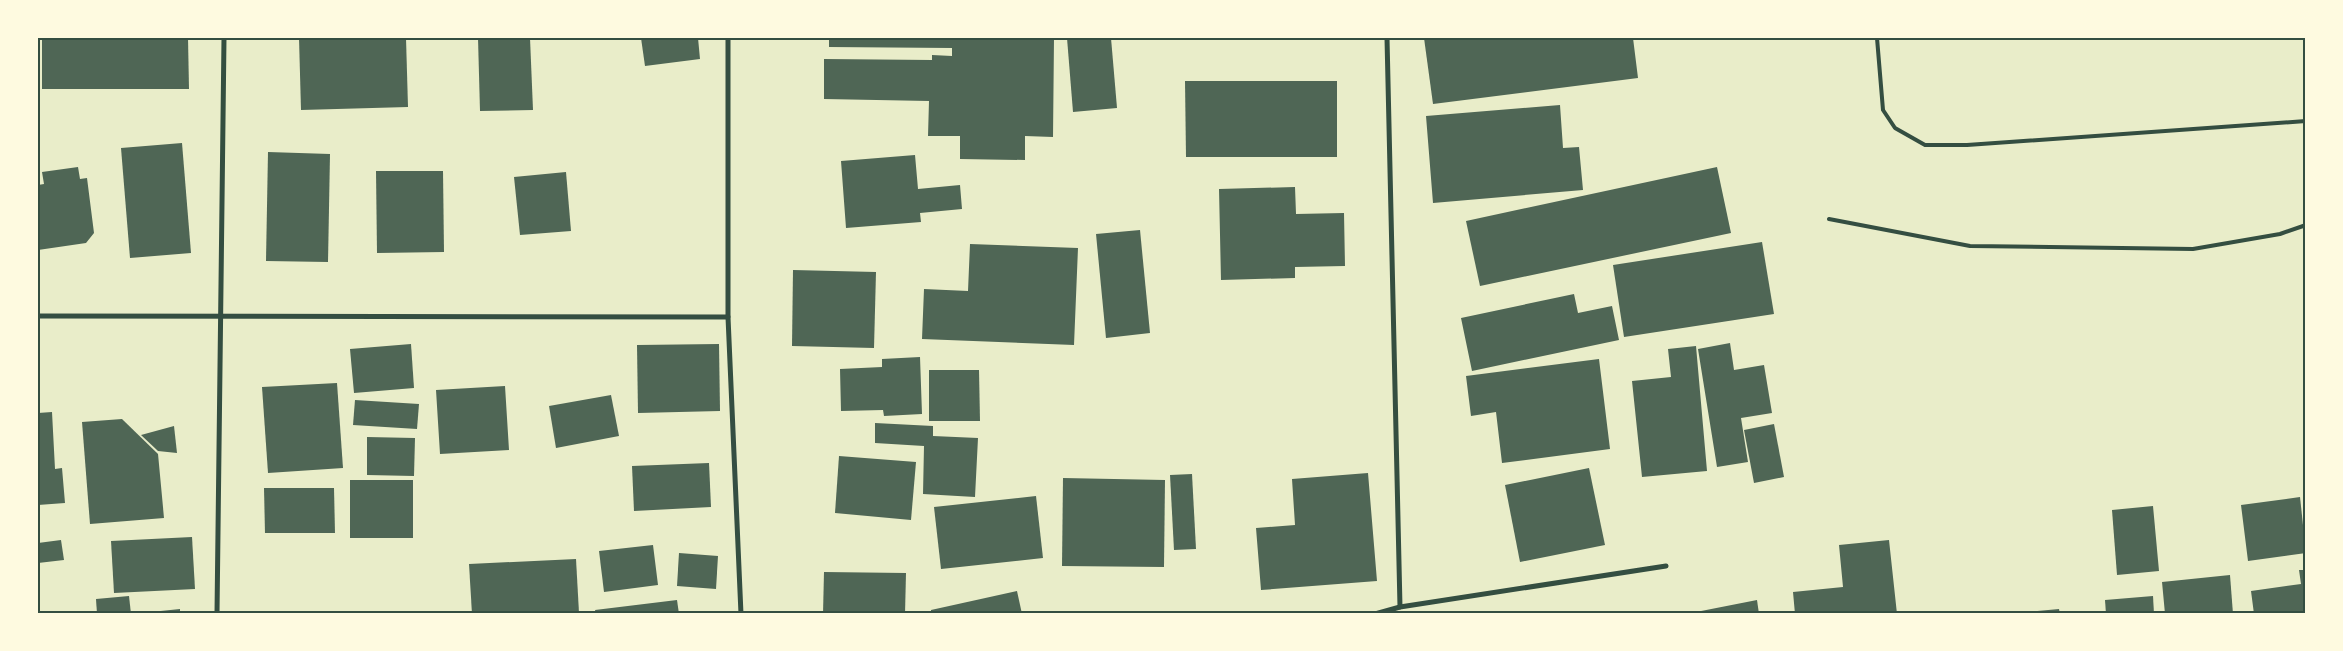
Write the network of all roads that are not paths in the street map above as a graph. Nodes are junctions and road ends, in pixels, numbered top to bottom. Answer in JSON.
{"nodes":[{"id":1,"x":224,"y":38,"type":"edge"},
{"id":2,"x":728,"y":38,"type":"edge"},
{"id":3,"x":1387,"y":38,"type":"edge"},
{"id":4,"x":1877,"y":38,"type":"edge"},
{"id":5,"x":2306,"y":121,"type":"edge"},
{"id":6,"x":1829,"y":219,"type":"dead end"},
{"id":7,"x":2306,"y":225,"type":"edge"},
{"id":8,"x":220,"y":315,"type":"junction"},
{"id":9,"x":38,"y":316,"type":"edge"},
{"id":10,"x":728,"y":318,"type":"junction"},
{"id":11,"x":1666,"y":566,"type":"dead end"},
{"id":12,"x":1400,"y":606,"type":"junction"},
{"id":13,"x":218,"y":614,"type":"edge"},
{"id":14,"x":741,"y":614,"type":"edge"},
{"id":15,"x":1374,"y":614,"type":"edge"}],
"edges":[{"from":1,"to":8,"type":"street"},
{"from":2,"to":10,"type":"street"},
{"from":3,"to":12,"type":"street"},
{"from":4,"to":5,"type":"lane"},
{"from":6,"to":7,"type":"lane"},
{"from":8,"to":9,"type":"street"},
{"from":8,"to":10,"type":"street"},
{"from":8,"to":13,"type":"street"},
{"from":10,"to":14,"type":"street"},
{"from":11,"to":12,"type":"street"},
{"from":12,"to":15,"type":"street"}]}
